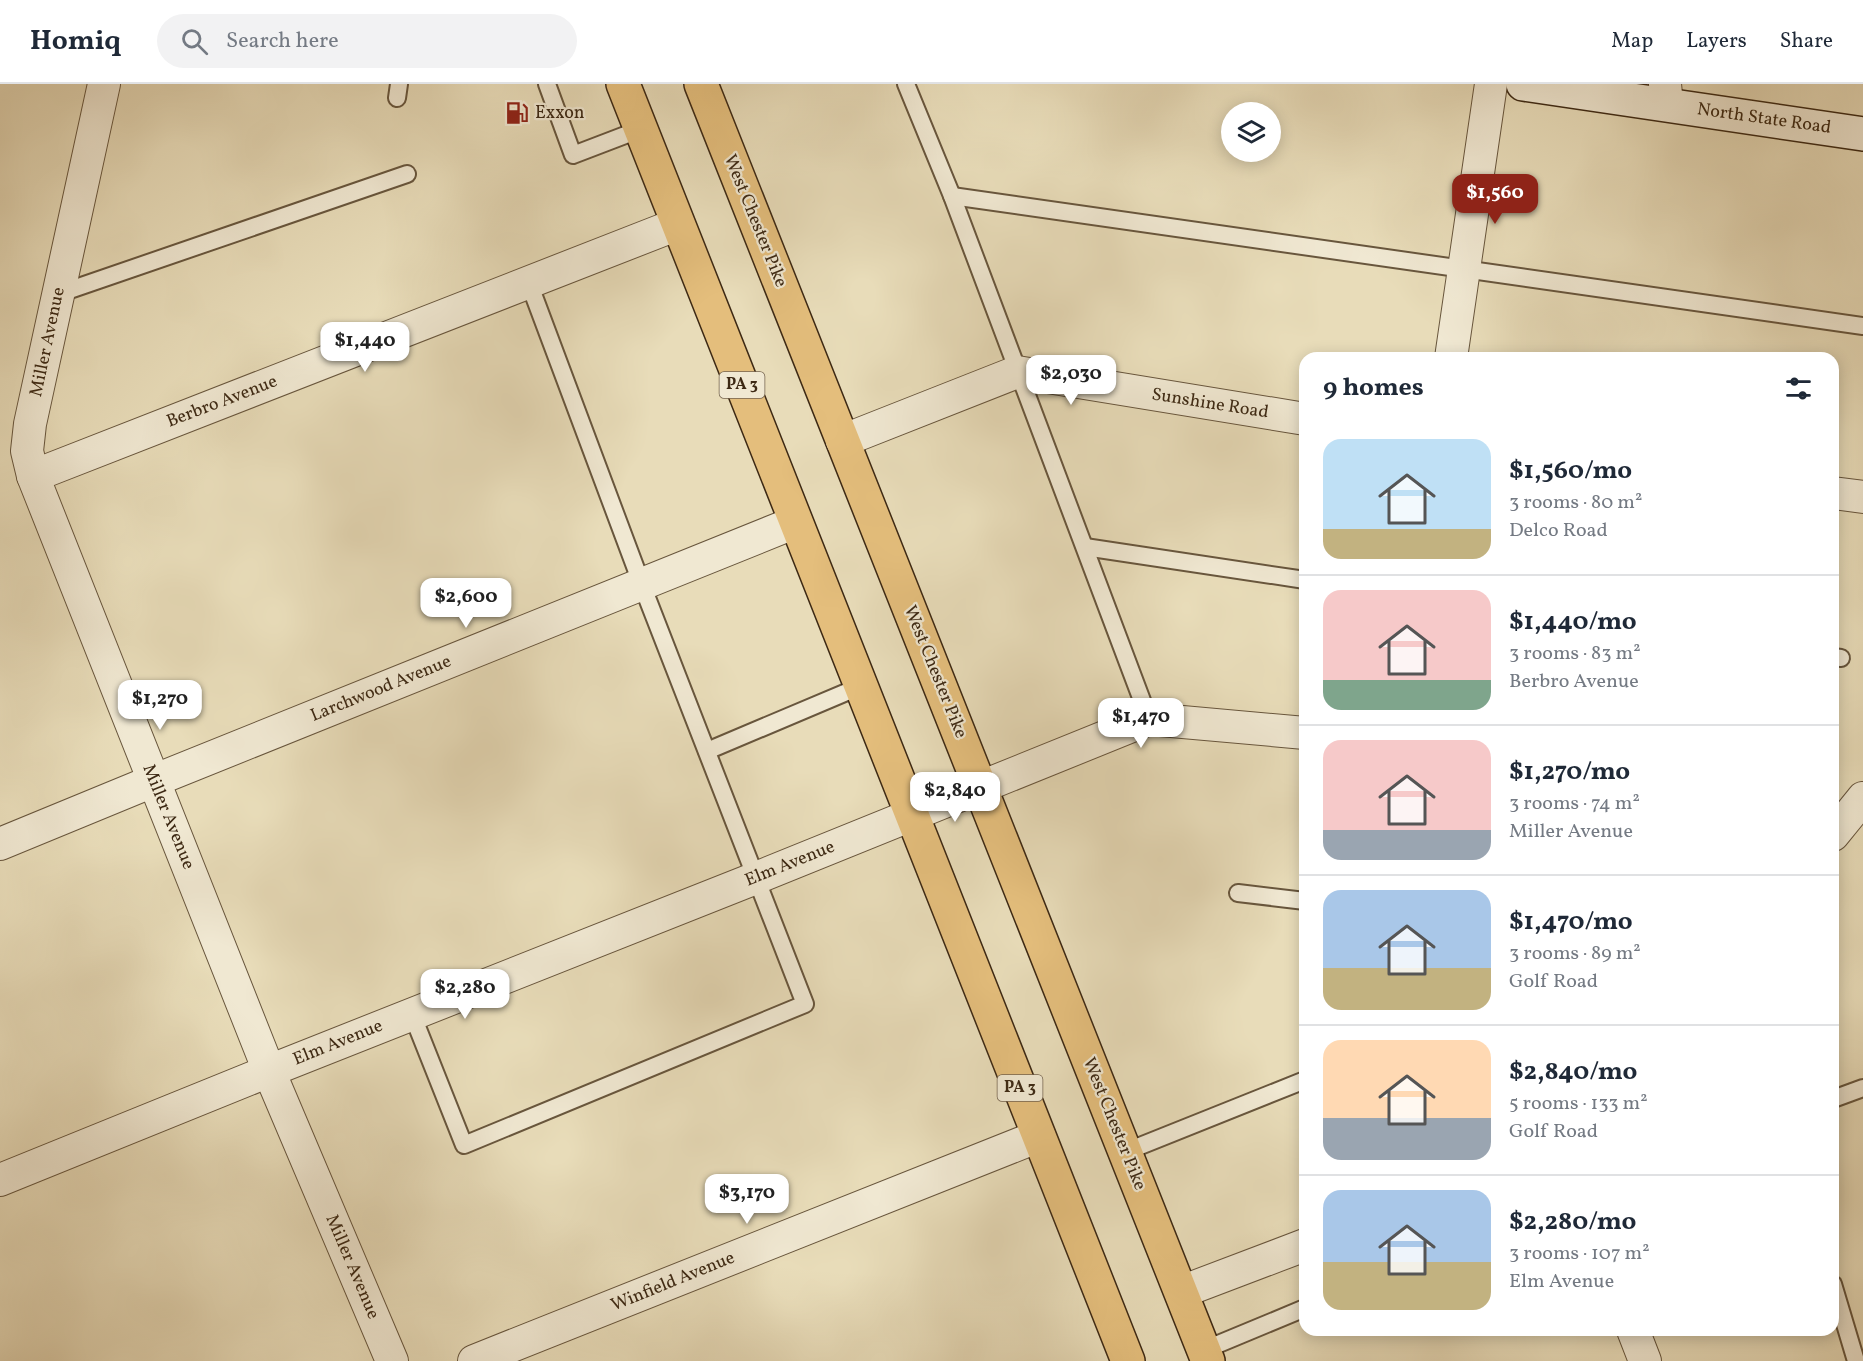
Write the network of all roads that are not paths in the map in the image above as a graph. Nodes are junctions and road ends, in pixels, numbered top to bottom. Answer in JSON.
{"nodes":[{"id":1,"x":104,"y":84,"type":"edge"},
{"id":2,"x":547,"y":84,"type":"edge"},
{"id":3,"x":623,"y":84,"type":"edge"},
{"id":4,"x":701,"y":84,"type":"edge"},
{"id":5,"x":906,"y":84,"type":"edge"},
{"id":6,"x":1491,"y":84,"type":"edge"},
{"id":7,"x":1523,"y":84,"type":"edge"},
{"id":8,"x":1666,"y":94,"type":"edge"},
{"id":9,"x":641,"y":129,"type":"junction"},
{"id":10,"x":1863,"y":134,"type":"edge"},
{"id":11,"x":407,"y":174,"type":"dead end"},
{"id":12,"x":952,"y":196,"type":"junction"},
{"id":13,"x":678,"y":224,"type":"junction"},
{"id":14,"x":1464,"y":269,"type":"junction"},
{"id":15,"x":529,"y":283,"type":"junction"},
{"id":16,"x":58,"y":294,"type":"junction"},
{"id":17,"x":1863,"y":326,"type":"edge"},
{"id":18,"x":1452,"y":352,"type":"edge"},
{"id":19,"x":1017,"y":372,"type":"junction"},
{"id":20,"x":1299,"y":418,"type":"edge"},
{"id":21,"x":842,"y":441,"type":"junction"},
{"id":22,"x":33,"y":476,"type":"junction"},
{"id":23,"x":1839,"y":494,"type":"edge"},
{"id":24,"x":1863,"y":497,"type":"edge"},
{"id":25,"x":796,"y":522,"type":"junction"},
{"id":26,"x":1085,"y":547,"type":"junction"},
{"id":27,"x":1299,"y":579,"type":"edge"},
{"id":28,"x":642,"y":585,"type":"junction"},
{"id":29,"x":861,"y":686,"type":"junction"},
{"id":30,"x":1149,"y":719,"type":"junction"},
{"id":31,"x":1299,"y":733,"type":"edge"},
{"id":32,"x":707,"y":751,"type":"junction"},
{"id":33,"x":153,"y":781,"type":"junction"},
{"id":34,"x":980,"y":786,"type":"junction"},
{"id":35,"x":1863,"y":798,"type":"edge"},
{"id":36,"x":912,"y":814,"type":"junction"},
{"id":37,"x":1839,"y":828,"type":"edge"},
{"id":38,"x":0,"y":844,"type":"edge"},
{"id":39,"x":756,"y":878,"type":"junction"},
{"id":40,"x":1238,"y":893,"type":"dead end"},
{"id":41,"x":1299,"y":900,"type":"edge"},
{"id":42,"x":412,"y":1014,"type":"junction"},
{"id":43,"x":269,"y":1071,"type":"junction"},
{"id":44,"x":1299,"y":1082,"type":"edge"},
{"id":45,"x":1861,"y":1087,"type":"edge"},
{"id":46,"x":1839,"y":1096,"type":"edge"},
{"id":47,"x":1039,"y":1136,"type":"junction"},
{"id":48,"x":1125,"y":1152,"type":"junction"},
{"id":49,"x":0,"y":1180,"type":"edge"},
{"id":50,"x":1299,"y":1247,"type":"edge"},
{"id":51,"x":1181,"y":1292,"type":"junction"},
{"id":52,"x":1839,"y":1304,"type":"edge"},
{"id":53,"x":1299,"y":1311,"type":"edge"},
{"id":54,"x":1635,"y":1336,"type":"edge"},
{"id":55,"x":1206,"y":1356,"type":"edge"},
{"id":56,"x":392,"y":1361,"type":"edge"},
{"id":57,"x":474,"y":1361,"type":"edge"},
{"id":58,"x":1128,"y":1361,"type":"edge"},
{"id":59,"x":1645,"y":1361,"type":"edge"},
{"id":60,"x":1856,"y":1361,"type":"edge"}],
"edges":[{"from":1,"to":16,"type":"street","name":"Miller Avenue"},
{"from":2,"to":9,"type":"lane"},
{"from":3,"to":9,"type":"main road","number":"PA 3"},
{"from":4,"to":21,"type":"main road","name":"West Chester Pike"},
{"from":5,"to":12,"type":"lane"},
{"from":6,"to":14,"type":"street"},
{"from":7,"to":8,"type":"main road","name":"North State Road"},
{"from":8,"to":10,"type":"main road","name":"North State Road"},
{"from":9,"to":13,"type":"main road","number":"PA 3"},
{"from":11,"to":16,"type":"lane"},
{"from":12,"to":14,"type":"lane"},
{"from":12,"to":19,"type":"lane"},
{"from":13,"to":15,"type":"street","name":"Berbro Avenue"},
{"from":13,"to":25,"type":"main road","number":"PA 3"},
{"from":14,"to":17,"type":"lane"},
{"from":14,"to":18,"type":"street"},
{"from":15,"to":22,"type":"street","name":"Berbro Avenue"},
{"from":15,"to":28,"type":"lane"},
{"from":16,"to":22,"type":"street","name":"Miller Avenue"},
{"from":19,"to":20,"type":"street","name":"Sunshine Road"},
{"from":19,"to":21,"type":"street"},
{"from":19,"to":26,"type":"lane"},
{"from":21,"to":34,"type":"main road","name":"West Chester Pike"},
{"from":22,"to":33,"type":"street","name":"Miller Avenue"},
{"from":23,"to":24,"type":"street"},
{"from":25,"to":28,"type":"street","name":"Larchwood Avenue"},
{"from":25,"to":29,"type":"main road","number":"PA 3"},
{"from":26,"to":27,"type":"lane"},
{"from":26,"to":30,"type":"lane"},
{"from":28,"to":32,"type":"lane"},
{"from":28,"to":33,"type":"street","name":"Larchwood Avenue"},
{"from":29,"to":32,"type":"lane"},
{"from":29,"to":36,"type":"main road","number":"PA 3"},
{"from":30,"to":31,"type":"street"},
{"from":30,"to":34,"type":"street","name":"Elm Avenue"},
{"from":32,"to":39,"type":"lane"},
{"from":33,"to":38,"type":"street","name":"Larchwood Avenue"},
{"from":33,"to":43,"type":"street","name":"Miller Avenue"},
{"from":34,"to":36,"type":"street","name":"Elm Avenue"},
{"from":34,"to":48,"type":"main road","name":"West Chester Pike"},
{"from":35,"to":37,"type":"street"},
{"from":36,"to":39,"type":"street","name":"Elm Avenue"},
{"from":36,"to":47,"type":"main road","number":"PA 3"},
{"from":39,"to":42,"type":"street","name":"Elm Avenue"},
{"from":39,"to":42,"type":"lane"},
{"from":40,"to":41,"type":"lane"},
{"from":42,"to":43,"type":"street","name":"Elm Avenue"},
{"from":43,"to":49,"type":"street","name":"Elm Avenue"},
{"from":43,"to":56,"type":"street","name":"Miller Avenue"},
{"from":44,"to":48,"type":"lane"},
{"from":45,"to":46,"type":"lane"},
{"from":47,"to":57,"type":"street","name":"Winfield Avenue"},
{"from":47,"to":58,"type":"main road","number":"PA 3"},
{"from":48,"to":51,"type":"main road","name":"West Chester Pike"},
{"from":50,"to":51,"type":"street"},
{"from":51,"to":55,"type":"main road","name":"West Chester Pike"},
{"from":52,"to":60,"type":"lane"},
{"from":53,"to":55,"type":"lane"},
{"from":54,"to":59,"type":"street"}]}
